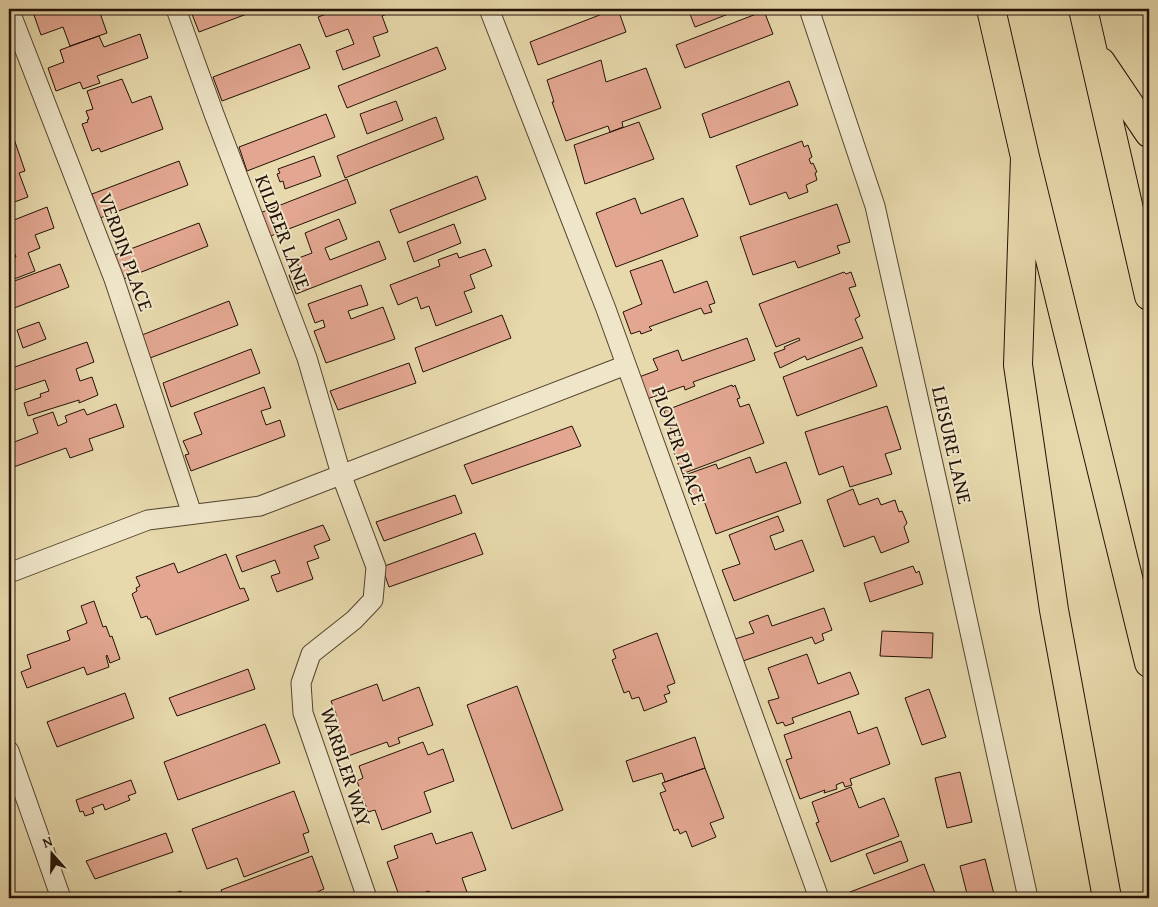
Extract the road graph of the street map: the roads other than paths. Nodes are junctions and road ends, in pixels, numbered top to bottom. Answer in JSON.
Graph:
{"nodes":[{"id":1,"x":9,"y":9,"type":"edge"},
{"id":2,"x":176,"y":9,"type":"edge"},
{"id":3,"x":489,"y":9,"type":"edge"},
{"id":4,"x":809,"y":9,"type":"edge"},
{"id":5,"x":991,"y":9,"type":"edge"},
{"id":6,"x":1083,"y":9,"type":"edge"},
{"id":7,"x":1092,"y":49,"type":"junction"},
{"id":8,"x":1149,"y":133,"type":"edge"},
{"id":9,"x":1025,"y":158,"type":"junction"},
{"id":10,"x":1149,"y":296,"type":"edge"},
{"id":11,"x":626,"y":365,"type":"junction"},
{"id":12,"x":341,"y":474,"type":"junction"},
{"id":13,"x":192,"y":514,"type":"junction"},
{"id":14,"x":9,"y":573,"type":"edge"},
{"id":15,"x":1149,"y":663,"type":"edge"},
{"id":16,"x":9,"y":751,"type":"edge"},
{"id":17,"x":61,"y":898,"type":"edge"},
{"id":18,"x":367,"y":898,"type":"edge"},
{"id":19,"x":819,"y":898,"type":"edge"},
{"id":20,"x":1028,"y":898,"type":"edge"},
{"id":21,"x":1107,"y":898,"type":"edge"}],
"edges":[{"from":1,"to":13,"type":"lane","name":"VERDIN PLACE"},
{"from":2,"to":12,"type":"lane","name":"KILDEER LANE"},
{"from":3,"to":11,"type":"lane","name":"PLOVER PLACE"},
{"from":4,"to":20,"type":"lane","name":"LEISURE LANE"},
{"from":5,"to":9,"type":"highway"},
{"from":6,"to":7,"type":"highway"},
{"from":7,"to":8,"type":"highway"},
{"from":7,"to":10,"type":"highway"},
{"from":9,"to":15,"type":"highway"},
{"from":9,"to":21,"type":"highway"},
{"from":11,"to":12,"type":"lane"},
{"from":11,"to":19,"type":"lane","name":"PLOVER PLACE"},
{"from":12,"to":13,"type":"lane"},
{"from":12,"to":18,"type":"lane","name":"WARBLER WAY"},
{"from":13,"to":14,"type":"lane"},
{"from":16,"to":17,"type":"lane"}]}
